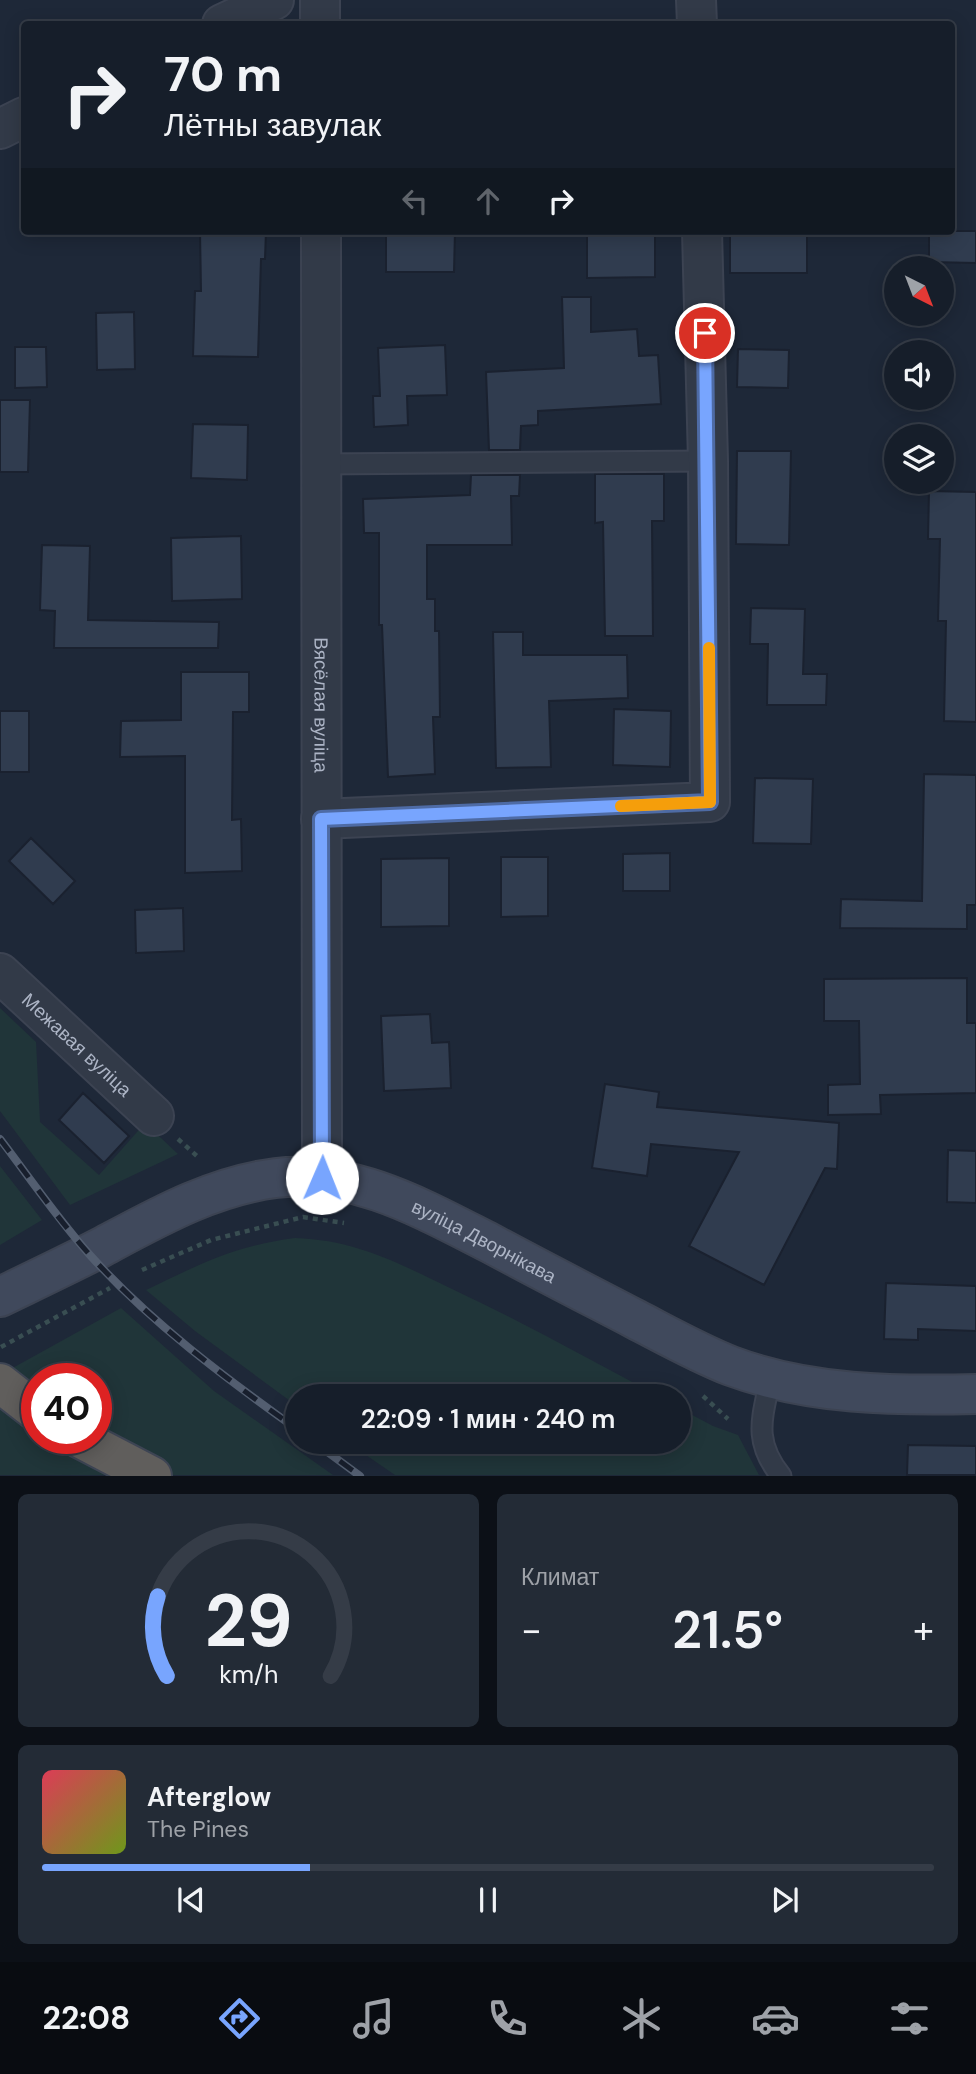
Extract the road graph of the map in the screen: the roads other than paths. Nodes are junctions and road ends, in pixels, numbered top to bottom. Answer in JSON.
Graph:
{"nodes":[{"id":1,"x":274,"y":0,"type":"edge"},
{"id":2,"x":320,"y":0,"type":"edge"},
{"id":3,"x":696,"y":0,"type":"edge"},
{"id":4,"x":228,"y":21,"type":"edge"},
{"id":5,"x":320,"y":21,"type":"edge"},
{"id":6,"x":697,"y":21,"type":"edge"},
{"id":7,"x":21,"y":118,"type":"edge"},
{"id":8,"x":0,"y":129,"type":"edge"},
{"id":9,"x":321,"y":235,"type":"edge"},
{"id":10,"x":702,"y":235,"type":"edge"},
{"id":11,"x":708,"y":461,"type":"junction"},
{"id":12,"x":322,"y":464,"type":"junction"},
{"id":13,"x":321,"y":819,"type":"junction"},
{"id":14,"x":0,"y":972,"type":"edge"},
{"id":15,"x":153,"y":1116,"type":"dead end"},
{"id":16,"x":322,"y":1178,"type":"junction"},
{"id":17,"x":0,"y":1297,"type":"edge"},
{"id":18,"x":771,"y":1380,"type":"junction"},
{"id":19,"x":0,"y":1383,"type":"edge"},
{"id":20,"x":976,"y":1394,"type":"edge"},
{"id":21,"x":21,"y":1399,"type":"edge"},
{"id":22,"x":111,"y":1454,"type":"edge"},
{"id":23,"x":152,"y":1475,"type":"edge"},
{"id":24,"x":781,"y":1475,"type":"edge"}],
"edges":[{"from":1,"to":4,"type":"street"},
{"from":2,"to":5,"type":"street"},
{"from":3,"to":6,"type":"street"},
{"from":7,"to":8,"type":"street"},
{"from":9,"to":12,"type":"street","name":"Вясёлая вуліца"},
{"from":10,"to":11,"type":"street"},
{"from":11,"to":12,"type":"lane"},
{"from":11,"to":13,"type":"street"},
{"from":12,"to":13,"type":"street","name":"Вясёлая вуліца"},
{"from":13,"to":16,"type":"street","name":"Вясёлая вуліца"},
{"from":14,"to":15,"type":"street","name":"Межавая вуліца"},
{"from":16,"to":17,"type":"main road","name":"вуліца Дворнікава"},
{"from":16,"to":18,"type":"main road","name":"вуліца Дворнікава"},
{"from":18,"to":20,"type":"main road","name":"вуліца Дворнікава"},
{"from":18,"to":24,"type":"lane"},
{"from":19,"to":21,"type":"highway"},
{"from":22,"to":23,"type":"highway"}]}
